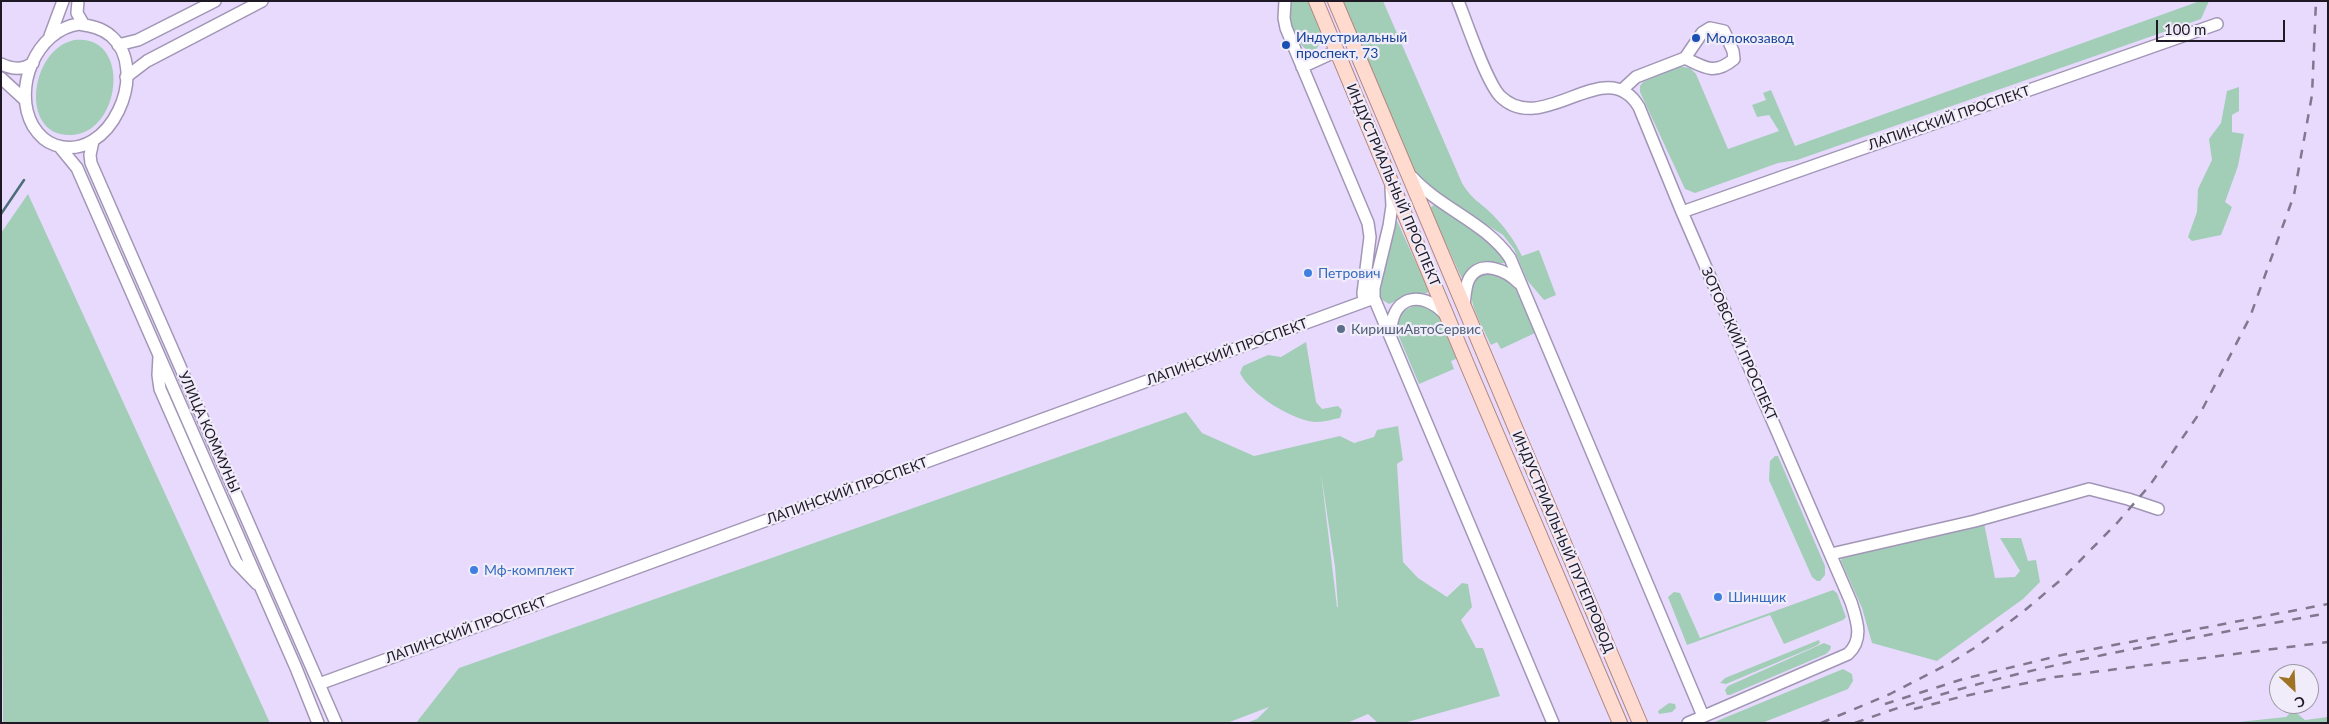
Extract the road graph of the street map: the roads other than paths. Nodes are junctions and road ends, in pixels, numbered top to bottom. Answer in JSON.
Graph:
{"nodes":[{"id":1,"x":63,"y":1,"type":"edge"},
{"id":2,"x":78,"y":1,"type":"edge"},
{"id":3,"x":215,"y":1,"type":"edge"},
{"id":4,"x":262,"y":1,"type":"edge"},
{"id":5,"x":1285,"y":1,"type":"edge"},
{"id":6,"x":1316,"y":1,"type":"edge"},
{"id":7,"x":1335,"y":1,"type":"edge"},
{"id":8,"x":1458,"y":1,"type":"edge"},
{"id":9,"x":2216,"y":24,"type":"dead end"},
{"id":10,"x":84,"y":25,"type":"junction"},
{"id":11,"x":50,"y":36,"type":"junction"},
{"id":12,"x":118,"y":45,"type":"junction"},
{"id":13,"x":1337,"y":51,"type":"junction"},
{"id":14,"x":1685,"y":58,"type":"dead end"},
{"id":15,"x":33,"y":63,"type":"junction"},
{"id":16,"x":1,"y":64,"type":"edge"},
{"id":17,"x":1302,"y":67,"type":"junction"},
{"id":18,"x":126,"y":77,"type":"junction"},
{"id":19,"x":1,"y":78,"type":"edge"},
{"id":20,"x":1624,"y":89,"type":"junction"},
{"id":21,"x":26,"y":100,"type":"junction"},
{"id":22,"x":93,"y":141,"type":"junction"},
{"id":23,"x":59,"y":146,"type":"junction"},
{"id":24,"x":1408,"y":172,"type":"junction"},
{"id":25,"x":1391,"y":179,"type":"junction"},
{"id":26,"x":1682,"y":212,"type":"junction"},
{"id":27,"x":1523,"y":286,"type":"junction"},
{"id":28,"x":1369,"y":300,"type":"junction"},
{"id":29,"x":1464,"y":308,"type":"junction"},
{"id":30,"x":1447,"y":316,"type":"junction"},
{"id":31,"x":1391,"y":339,"type":"junction"},
{"id":32,"x":1486,"y":361,"type":"joint"},
{"id":33,"x":1469,"y":369,"type":"joint"},
{"id":34,"x":2158,"y":509,"type":"dead end"},
{"id":35,"x":1831,"y":554,"type":"junction"},
{"id":36,"x":319,"y":684,"type":"junction"},
{"id":37,"x":1703,"y":716,"type":"junction"},
{"id":38,"x":318,"y":723,"type":"edge"},
{"id":39,"x":336,"y":723,"type":"edge"},
{"id":40,"x":1553,"y":723,"type":"edge"},
{"id":41,"x":1620,"y":723,"type":"edge"},
{"id":42,"x":1640,"y":723,"type":"edge"},
{"id":43,"x":1688,"y":723,"type":"edge"}],
"edges":[{"from":1,"to":11,"type":"street"},
{"from":2,"to":10,"type":"street"},
{"from":3,"to":12,"type":"street"},
{"from":4,"to":18,"type":"street"},
{"from":5,"to":17,"type":"street"},
{"from":6,"to":13,"type":"main road","name":"ИНДУСТРИАЛЬНЫЙ ПРОСПЕКТ"},
{"from":7,"to":24,"type":"main road","name":"ИНДУСТРИАЛЬНЫЙ ПРОСПЕКТ"},
{"from":8,"to":20,"type":"street"},
{"from":9,"to":26,"type":"street","name":"ЛАПИНСКИЙ ПРОСПЕКТ"},
{"from":10,"to":11,"type":"street"},
{"from":10,"to":12,"type":"street"},
{"from":11,"to":15,"type":"street"},
{"from":12,"to":18,"type":"street"},
{"from":13,"to":17,"type":"street"},
{"from":13,"to":25,"type":"main road","name":"ИНДУСТРИАЛЬНЫЙ ПРОСПЕКТ"},
{"from":14,"to":20,"type":"street"},
{"from":15,"to":16,"type":"street"},
{"from":15,"to":21,"type":"street"},
{"from":17,"to":28,"type":"street"},
{"from":18,"to":22,"type":"street"},
{"from":19,"to":21,"type":"street"},
{"from":20,"to":26,"type":"street","name":"ЗОТОВСКИЙ ПРОСПЕКТ"},
{"from":21,"to":23,"type":"street"},
{"from":22,"to":23,"type":"street"},
{"from":22,"to":36,"type":"street","name":"УЛИЦА КОММУНЫ"},
{"from":23,"to":38,"type":"street","name":"УЛИЦА КОММУНЫ"},
{"from":24,"to":27,"type":"street"},
{"from":24,"to":29,"type":"main road","name":"ИНДУСТРИАЛЬНЫЙ ПРОСПЕКТ"},
{"from":25,"to":28,"type":"street"},
{"from":25,"to":30,"type":"main road","name":"ИНДУСТРИАЛЬНЫЙ ПРОСПЕКТ"},
{"from":26,"to":35,"type":"street","name":"ЗОТОВСКИЙ ПРОСПЕКТ"},
{"from":27,"to":29,"type":"street"},
{"from":27,"to":37,"type":"street"},
{"from":28,"to":31,"type":"street"},
{"from":28,"to":36,"type":"street","name":"ЛАПИНСКИЙ ПРОСПЕКТ"},
{"from":29,"to":32,"type":"main road","name":"ИНДУСТРИАЛЬНЫЙ ПРОСПЕКТ"},
{"from":30,"to":31,"type":"street"},
{"from":30,"to":33,"type":"main road","name":"ИНДУСТРИАЛЬНЫЙ ПРОСПЕКТ"},
{"from":31,"to":40,"type":"street"},
{"from":32,"to":42,"type":"main road","name":"ИНДУСТРИАЛЬНЫЙ ПУТЕПРОВОД"},
{"from":33,"to":41,"type":"main road","name":"ИНДУСТРИАЛЬНЫЙ ПУТЕПРОВОД"},
{"from":34,"to":35,"type":"street"},
{"from":35,"to":37,"type":"street","name":"ЗОТОВСКИЙ ПРОСПЕКТ"},
{"from":36,"to":39,"type":"street","name":"УЛИЦА КОММУНЫ"},
{"from":37,"to":43,"type":"street","name":"ЗОТОВСКИЙ ПРОСПЕКТ"}]}
